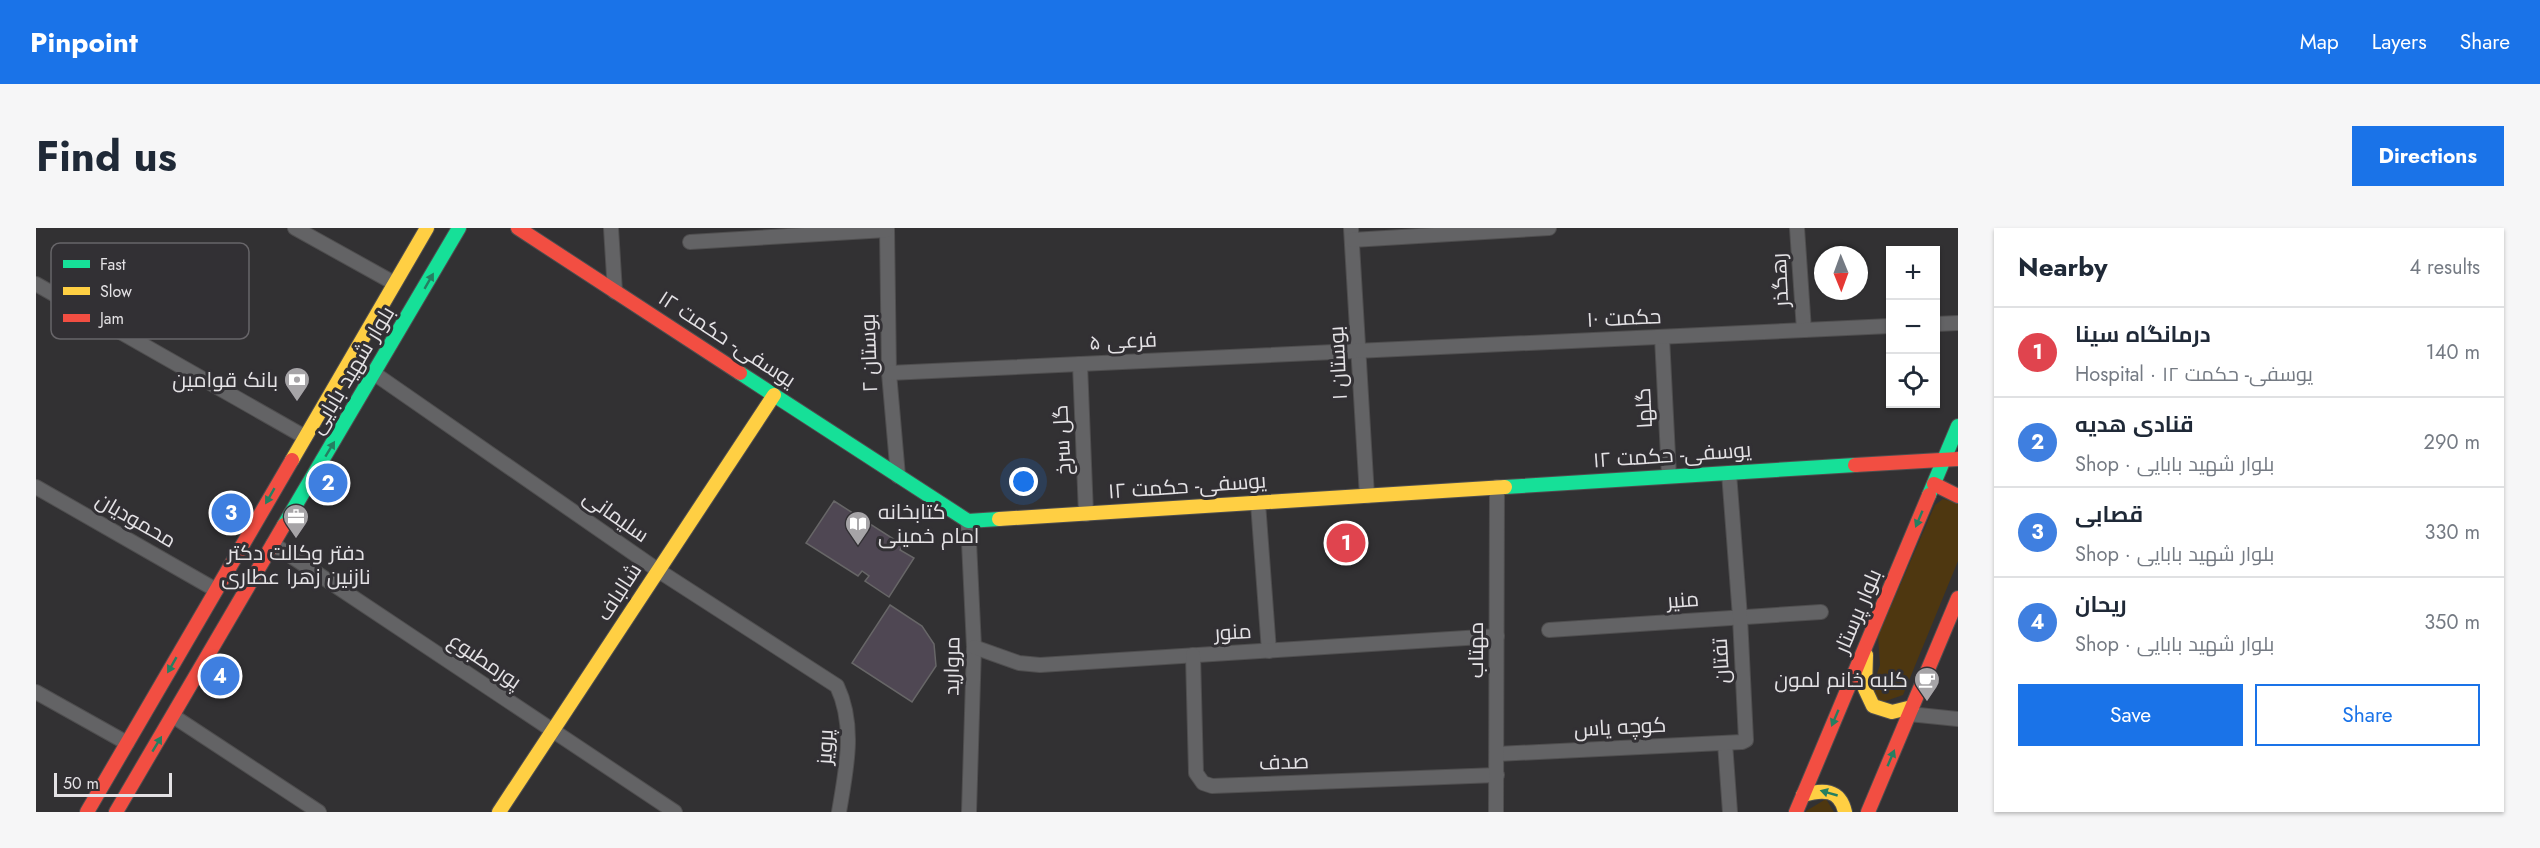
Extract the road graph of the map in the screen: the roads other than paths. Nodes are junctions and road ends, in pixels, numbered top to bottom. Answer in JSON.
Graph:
{"nodes":[{"id":1,"x":295,"y":228,"type":"edge"},
{"id":2,"x":427,"y":228,"type":"edge"},
{"id":3,"x":459,"y":228,"type":"edge"},
{"id":4,"x":518,"y":228,"type":"edge"},
{"id":5,"x":611,"y":228,"type":"edge"},
{"id":6,"x":1549,"y":228,"type":"edge"},
{"id":7,"x":1797,"y":228,"type":"edge"},
{"id":8,"x":887,"y":229,"type":"edge"},
{"id":9,"x":1352,"y":234,"type":"edge"},
{"id":10,"x":690,"y":242,"type":"dead end"},
{"id":11,"x":394,"y":283,"type":"junction"},
{"id":12,"x":36,"y":284,"type":"edge"},
{"id":13,"x":51,"y":292,"type":"edge"},
{"id":14,"x":615,"y":292,"type":"junction"},
{"id":15,"x":1958,"y":323,"type":"edge"},
{"id":16,"x":1940,"y":324,"type":"edge"},
{"id":17,"x":1886,"y":326,"type":"edge"},
{"id":18,"x":1804,"y":330,"type":"junction"},
{"id":19,"x":1662,"y":337,"type":"junction"},
{"id":20,"x":133,"y":339,"type":"edge"},
{"id":21,"x":1359,"y":351,"type":"junction"},
{"id":22,"x":1080,"y":364,"type":"junction"},
{"id":23,"x":889,"y":373,"type":"junction"},
{"id":24,"x":375,"y":374,"type":"junction"},
{"id":25,"x":774,"y":395,"type":"junction"},
{"id":26,"x":1958,"y":426,"type":"edge"},
{"id":27,"x":305,"y":436,"type":"junction"},
{"id":28,"x":1951,"y":459,"type":"edge"},
{"id":29,"x":1729,"y":472,"type":"junction"},
{"id":30,"x":898,"y":476,"type":"junction"},
{"id":31,"x":1669,"y":476,"type":"junction"},
{"id":32,"x":1934,"y":484,"type":"junction"},
{"id":33,"x":36,"y":487,"type":"edge"},
{"id":34,"x":1497,"y":487,"type":"junction"},
{"id":35,"x":1367,"y":496,"type":"junction"},
{"id":36,"x":1958,"y":496,"type":"edge"},
{"id":37,"x":1258,"y":503,"type":"junction"},
{"id":38,"x":1086,"y":514,"type":"junction"},
{"id":39,"x":968,"y":522,"type":"junction"},
{"id":40,"x":273,"y":544,"type":"junction"},
{"id":41,"x":658,"y":571,"type":"junction"},
{"id":42,"x":216,"y":590,"type":"junction"},
{"id":43,"x":1958,"y":598,"type":"edge"},
{"id":44,"x":1821,"y":612,"type":"dead end"},
{"id":45,"x":1740,"y":617,"type":"junction"},
{"id":46,"x":1549,"y":630,"type":"dead end"},
{"id":47,"x":1497,"y":636,"type":"junction"},
{"id":48,"x":1867,"y":644,"type":"junction"},
{"id":49,"x":974,"y":647,"type":"junction"},
{"id":50,"x":1269,"y":651,"type":"junction"},
{"id":51,"x":1193,"y":655,"type":"junction"},
{"id":52,"x":837,"y":686,"type":"joint"},
{"id":53,"x":36,"y":692,"type":"edge"},
{"id":54,"x":1911,"y":710,"type":"junction"},
{"id":55,"x":173,"y":716,"type":"junction"},
{"id":56,"x":1958,"y":719,"type":"edge"},
{"id":57,"x":552,"y":732,"type":"junction"},
{"id":58,"x":1746,"y":740,"type":"joint"},
{"id":59,"x":127,"y":743,"type":"junction"},
{"id":60,"x":1725,"y":743,"type":"junction"},
{"id":61,"x":1497,"y":754,"type":"junction"},
{"id":62,"x":1497,"y":775,"type":"junction"},
{"id":63,"x":1803,"y":795,"type":"junction"},
{"id":64,"x":87,"y":812,"type":"edge"},
{"id":65,"x":116,"y":812,"type":"edge"},
{"id":66,"x":319,"y":812,"type":"edge"},
{"id":67,"x":499,"y":812,"type":"edge"},
{"id":68,"x":675,"y":812,"type":"edge"},
{"id":69,"x":839,"y":812,"type":"edge"},
{"id":70,"x":969,"y":812,"type":"edge"},
{"id":71,"x":1496,"y":812,"type":"edge"},
{"id":72,"x":1730,"y":812,"type":"edge"},
{"id":73,"x":1796,"y":812,"type":"edge"},
{"id":74,"x":1845,"y":812,"type":"edge"},
{"id":75,"x":1868,"y":812,"type":"edge"}],
"edges":[{"from":1,"to":11,"type":"street"},
{"from":2,"to":11,"type":"street","name":"بلوار شهید بابایی"},
{"from":24,"to":3,"type":"street","name":"بلوار شهید بابایی","one_way":true},
{"from":4,"to":14,"type":"street","name":"یوسفی- حکمت ۱۲"},
{"from":5,"to":14,"type":"street"},
{"from":6,"to":9,"type":"street"},
{"from":7,"to":18,"type":"street","name":"رهگذر"},
{"from":8,"to":10,"type":"street"},
{"from":8,"to":23,"type":"street","name":"بوستان ۲"},
{"from":9,"to":21,"type":"street","name":"بوستان ۱"},
{"from":11,"to":27,"type":"street","name":"بلوار شهید بابایی"},
{"from":12,"to":13,"type":"street"},
{"from":14,"to":25,"type":"street","name":"یوسفی- حکمت ۱۲"},
{"from":15,"to":16,"type":"street"},
{"from":17,"to":18,"type":"street","name":"حکمت ۱۰"},
{"from":18,"to":19,"type":"street","name":"حکمت ۱۰"},
{"from":19,"to":21,"type":"street","name":"حکمت ۱۰"},
{"from":19,"to":31,"type":"street","name":"گلها"},
{"from":20,"to":27,"type":"street"},
{"from":21,"to":22,"type":"street","name":"فرعی ۵"},
{"from":21,"to":35,"type":"street","name":"بوستان ۱"},
{"from":22,"to":23,"type":"street","name":"فرعی ۵"},
{"from":22,"to":38,"type":"street","name":"گل سرخ"},
{"from":23,"to":30,"type":"street","name":"بوستان ۲"},
{"from":40,"to":24,"type":"street","name":"بلوار شهید بابایی","one_way":true},
{"from":24,"to":41,"type":"street","name":"سلیمانی"},
{"from":25,"to":30,"type":"street","name":"یوسفی- حکمت ۱۲"},
{"from":25,"to":41,"type":"street","name":"شالباف"},
{"from":26,"to":28,"type":"street","name":"بلوار پرستار"},
{"from":27,"to":42,"type":"street","name":"بلوار شهید بابایی","one_way":true},
{"from":28,"to":29,"type":"street","name":"یوسفی- حکمت ۱۲"},
{"from":28,"to":32,"type":"street","name":"بلوار پرستار"},
{"from":29,"to":31,"type":"street","name":"یوسفی- حکمت ۱۲"},
{"from":29,"to":45,"type":"street","name":"تفتان"},
{"from":30,"to":39,"type":"street","name":"یوسفی- حکمت ۱۲"},
{"from":31,"to":34,"type":"street","name":"یوسفی- حکمت ۱۲"},
{"from":32,"to":36,"type":"street"},
{"from":32,"to":48,"type":"street","name":"بلوار پرستار","one_way":true},
{"from":33,"to":42,"type":"street","name":"محمودیان"},
{"from":34,"to":35,"type":"street","name":"یوسفی- حکمت ۱۲"},
{"from":34,"to":47,"type":"street","name":"مهتاب"},
{"from":35,"to":37,"type":"street","name":"یوسفی- حکمت ۱۲"},
{"from":37,"to":38,"type":"street","name":"یوسفی- حکمت ۱۲"},
{"from":37,"to":50,"type":"street"},
{"from":38,"to":39,"type":"street","name":"یوسفی- حکمت ۱۲"},
{"from":39,"to":49,"type":"street","name":"مروارید"},
{"from":40,"to":55,"type":"street","name":"بلوار شهید بابایی"},
{"from":40,"to":57,"type":"street","name":"پورمطبوع"},
{"from":41,"to":52,"type":"street","name":"سلیمانی"},
{"from":41,"to":57,"type":"street","name":"شالباف"},
{"from":42,"to":59,"type":"street","name":"بلوار شهید بابایی","one_way":true},
{"from":43,"to":54,"type":"street"},
{"from":44,"to":45,"type":"street","name":"منیر"},
{"from":45,"to":46,"type":"street","name":"منیر"},
{"from":45,"to":58,"type":"street","name":"تفتان"},
{"from":47,"to":50,"type":"street","name":"منور"},
{"from":47,"to":61,"type":"street","name":"مهتاب"},
{"from":48,"to":54,"type":"street"},
{"from":48,"to":63,"type":"street","name":"بلوار پرستار","one_way":true},
{"from":49,"to":51,"type":"street","name":"منور"},
{"from":49,"to":70,"type":"street","name":"مروارید"},
{"from":50,"to":51,"type":"street","name":"منور"},
{"from":51,"to":62,"type":"street","name":"صدف"},
{"from":52,"to":69,"type":"street","name":"پرویز"},
{"from":53,"to":59,"type":"street"},
{"from":54,"to":56,"type":"street"},
{"from":75,"to":54,"type":"street","one_way":true},
{"from":65,"to":55,"type":"street","name":"بلوار شهید بابایی","one_way":true},
{"from":55,"to":66,"type":"street"},
{"from":57,"to":67,"type":"street","name":"شالباف"},
{"from":57,"to":68,"type":"street","name":"پورمطبوع"},
{"from":58,"to":60,"type":"street","name":"کوچه یاس"},
{"from":59,"to":64,"type":"street","name":"بلوار شهید بابایی"},
{"from":60,"to":61,"type":"street","name":"کوچه یاس"},
{"from":60,"to":72,"type":"street"},
{"from":61,"to":62,"type":"street","name":"مهتاب"},
{"from":62,"to":71,"type":"street","name":"مهتاب"},
{"from":63,"to":73,"type":"street","name":"بلوار پرستار"},
{"from":74,"to":63,"type":"street","one_way":true}]}
